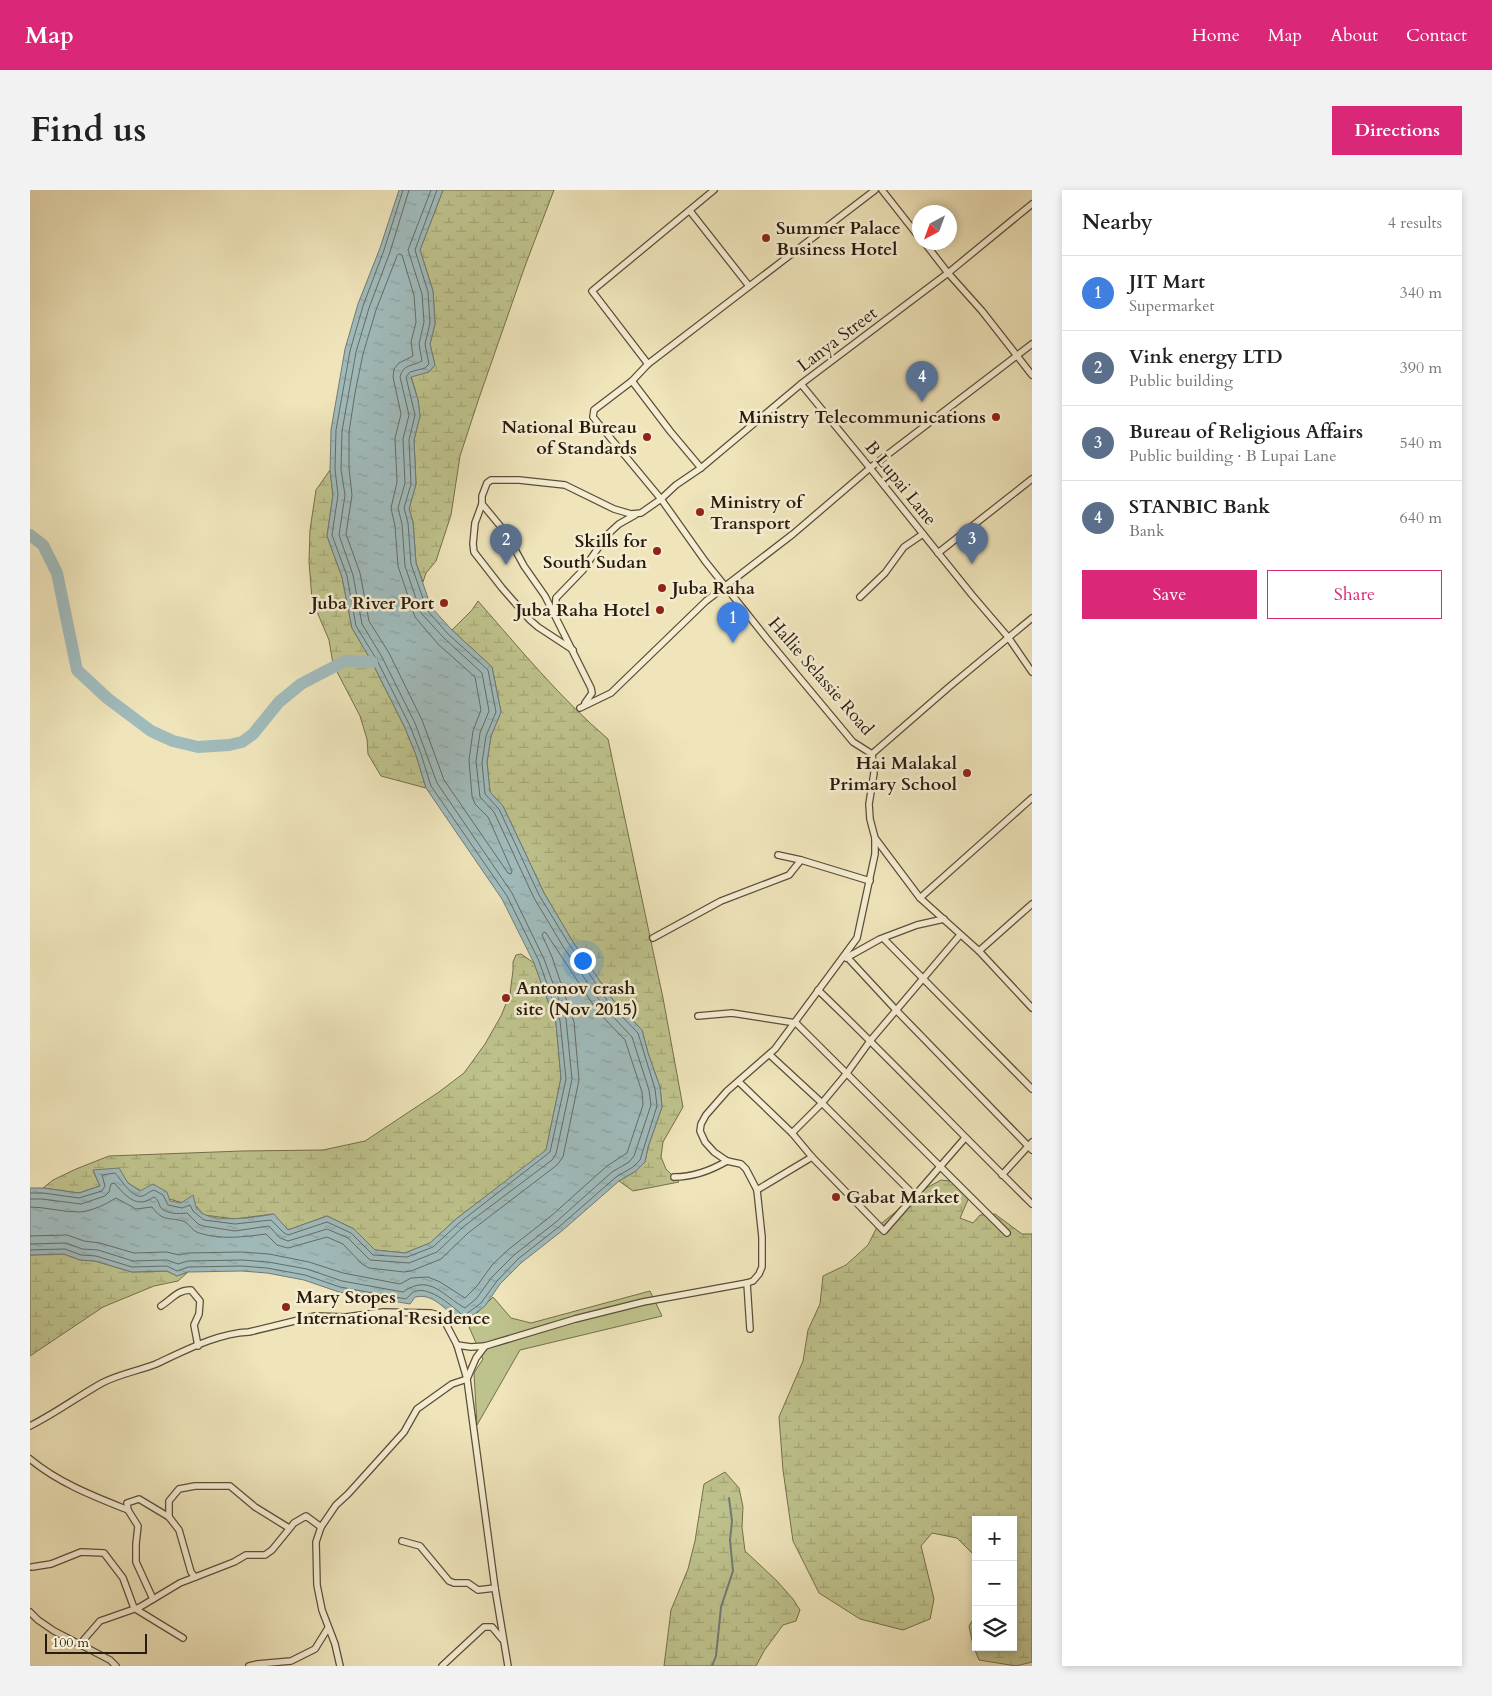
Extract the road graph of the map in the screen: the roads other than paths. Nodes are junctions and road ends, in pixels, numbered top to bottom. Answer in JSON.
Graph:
{"nodes":[{"id":1,"x":714,"y":190,"type":"edge"},
{"id":2,"x":875,"y":190,"type":"edge"},
{"id":3,"x":882,"y":190,"type":"edge"},
{"id":4,"x":1032,"y":204,"type":"edge"},
{"id":5,"x":690,"y":211,"type":"junction"},
{"id":6,"x":912,"y":227,"type":"edge"},
{"id":7,"x":930,"y":250,"type":"edge"},
{"id":8,"x":948,"y":273,"type":"junction"},
{"id":9,"x":750,"y":286,"type":"junction"},
{"id":10,"x":1032,"y":344,"type":"edge"},
{"id":11,"x":1017,"y":356,"type":"junction"},
{"id":12,"x":648,"y":364,"type":"junction"},
{"id":13,"x":1032,"y":375,"type":"edge"},
{"id":14,"x":632,"y":381,"type":"junction"},
{"id":15,"x":801,"y":384,"type":"junction"},
{"id":16,"x":701,"y":468,"type":"junction"},
{"id":17,"x":870,"y":468,"type":"junction"},
{"id":18,"x":1032,"y":479,"type":"edge"},
{"id":19,"x":661,"y":499,"type":"junction"},
{"id":20,"x":482,"y":504,"type":"junction"},
{"id":21,"x":637,"y":514,"type":"junction"},
{"id":22,"x":923,"y":534,"type":"junction"},
{"id":23,"x":938,"y":553,"type":"junction"},
{"id":24,"x":725,"y":587,"type":"junction"},
{"id":25,"x":860,"y":597,"type":"dead end"},
{"id":26,"x":555,"y":616,"type":"junction"},
{"id":27,"x":1032,"y":618,"type":"edge"},
{"id":28,"x":1008,"y":637,"type":"junction"},
{"id":29,"x":573,"y":650,"type":"junction"},
{"id":30,"x":1032,"y":672,"type":"edge"},
{"id":31,"x":872,"y":754,"type":"junction"},
{"id":32,"x":1032,"y":798,"type":"edge"},
{"id":33,"x":875,"y":838,"type":"junction"},
{"id":34,"x":778,"y":855,"type":"dead end"},
{"id":35,"x":801,"y":860,"type":"junction"},
{"id":36,"x":870,"y":881,"type":"junction"},
{"id":37,"x":920,"y":898,"type":"junction"},
{"id":38,"x":1032,"y":904,"type":"edge"},
{"id":39,"x":944,"y":919,"type":"junction"},
{"id":40,"x":960,"y":935,"type":"junction"},
{"id":41,"x":653,"y":938,"type":"dead end"},
{"id":42,"x":884,"y":939,"type":"junction"},
{"id":43,"x":979,"y":951,"type":"junction"},
{"id":44,"x":848,"y":957,"type":"junction"},
{"id":45,"x":830,"y":974,"type":"junction"},
{"id":46,"x":924,"y":979,"type":"junction"},
{"id":47,"x":818,"y":990,"type":"junction"},
{"id":48,"x":1032,"y":1008,"type":"edge"},
{"id":49,"x":896,"y":1010,"type":"junction"},
{"id":50,"x":698,"y":1016,"type":"dead end"},
{"id":51,"x":796,"y":1023,"type":"junction"},
{"id":52,"x":870,"y":1040,"type":"junction"},
{"id":53,"x":770,"y":1055,"type":"junction"},
{"id":54,"x":847,"y":1074,"type":"junction"},
{"id":55,"x":739,"y":1082,"type":"junction"},
{"id":56,"x":1032,"y":1088,"type":"edge"},
{"id":57,"x":822,"y":1103,"type":"junction"},
{"id":58,"x":792,"y":1133,"type":"junction"},
{"id":59,"x":965,"y":1138,"type":"junction"},
{"id":60,"x":1031,"y":1146,"type":"edge"},
{"id":61,"x":812,"y":1157,"type":"junction"},
{"id":62,"x":727,"y":1161,"type":"junction"},
{"id":63,"x":940,"y":1166,"type":"junction"},
{"id":64,"x":1002,"y":1175,"type":"junction"},
{"id":65,"x":674,"y":1177,"type":"dead end"},
{"id":66,"x":758,"y":1190,"type":"junction"},
{"id":67,"x":914,"y":1195,"type":"junction"},
{"id":68,"x":1032,"y":1204,"type":"edge"},
{"id":69,"x":1007,"y":1233,"type":"dead end"},
{"id":70,"x":747,"y":1283,"type":"junction"},
{"id":71,"x":161,"y":1306,"type":"dead end"},
{"id":72,"x":750,"y":1328,"type":"dead end"},
{"id":73,"x":457,"y":1345,"type":"junction"},
{"id":74,"x":198,"y":1346,"type":"junction"},
{"id":75,"x":485,"y":1346,"type":"junction"},
{"id":76,"x":467,"y":1379,"type":"junction"},
{"id":77,"x":30,"y":1426,"type":"edge"},
{"id":78,"x":30,"y":1459,"type":"edge"},
{"id":79,"x":128,"y":1510,"type":"junction"},
{"id":80,"x":169,"y":1517,"type":"junction"},
{"id":81,"x":321,"y":1527,"type":"junction"},
{"id":82,"x":289,"y":1528,"type":"junction"},
{"id":83,"x":402,"y":1541,"type":"dead end"},
{"id":84,"x":32,"y":1568,"type":"dead end"},
{"id":85,"x":195,"y":1577,"type":"junction"},
{"id":86,"x":495,"y":1588,"type":"junction"},
{"id":87,"x":153,"y":1599,"type":"junction"},
{"id":88,"x":134,"y":1608,"type":"junction"},
{"id":89,"x":30,"y":1612,"type":"edge"},
{"id":90,"x":328,"y":1628,"type":"junction"},
{"id":91,"x":182,"y":1638,"type":"dead end"},
{"id":92,"x":504,"y":1640,"type":"junction"},
{"id":93,"x":80,"y":1644,"type":"junction"},
{"id":94,"x":116,"y":1666,"type":"edge"},
{"id":95,"x":249,"y":1666,"type":"edge"},
{"id":96,"x":340,"y":1666,"type":"edge"},
{"id":97,"x":442,"y":1666,"type":"edge"},
{"id":98,"x":508,"y":1666,"type":"edge"}],
"edges":[{"from":1,"to":5,"type":"street"},
{"from":2,"to":9,"type":"street","name":"Hallie Selassie Road"},
{"from":3,"to":6,"type":"street"},
{"from":4,"to":8,"type":"street","name":"Lanya Street"},
{"from":5,"to":9,"type":"street"},
{"from":5,"to":12,"type":"street"},
{"from":7,"to":8,"type":"street"},
{"from":8,"to":11,"type":"street"},
{"from":8,"to":15,"type":"street","name":"Lanya Street"},
{"from":9,"to":12,"type":"street","name":"Hallie Selassie Road"},
{"from":10,"to":11,"type":"street"},
{"from":11,"to":13,"type":"street"},
{"from":11,"to":17,"type":"street"},
{"from":12,"to":14,"type":"street","name":"Hallie Selassie Road"},
{"from":14,"to":16,"type":"street"},
{"from":14,"to":19,"type":"street","name":"Hallie Selassie Road"},
{"from":15,"to":16,"type":"street","name":"Lanya Street"},
{"from":15,"to":17,"type":"street","name":"B Lupai Lane"},
{"from":16,"to":19,"type":"street","name":"Lanya Street"},
{"from":17,"to":22,"type":"street","name":"B Lupai Lane"},
{"from":17,"to":24,"type":"street"},
{"from":18,"to":23,"type":"street"},
{"from":19,"to":21,"type":"street","name":"Lanya Street"},
{"from":19,"to":24,"type":"street","name":"Hallie Selassie Road"},
{"from":20,"to":21,"type":"street"},
{"from":20,"to":26,"type":"street"},
{"from":20,"to":29,"type":"street"},
{"from":21,"to":26,"type":"street","name":"Lanya Street"},
{"from":22,"to":23,"type":"street","name":"B Lupai Lane"},
{"from":22,"to":25,"type":"street"},
{"from":23,"to":28,"type":"street","name":"B Lupai Lane"},
{"from":24,"to":29,"type":"street"},
{"from":24,"to":31,"type":"street","name":"Hallie Selassie Road"},
{"from":26,"to":29,"type":"street"},
{"from":27,"to":28,"type":"street"},
{"from":28,"to":30,"type":"street","name":"B Lupai Lane"},
{"from":28,"to":31,"type":"street"},
{"from":31,"to":33,"type":"street","name":"Hallie Selassie Road"},
{"from":32,"to":37,"type":"street"},
{"from":33,"to":36,"type":"street"},
{"from":33,"to":37,"type":"street","name":"Hallie Selassie Road"},
{"from":34,"to":35,"type":"street"},
{"from":35,"to":36,"type":"street"},
{"from":35,"to":41,"type":"street"},
{"from":36,"to":45,"type":"street"},
{"from":37,"to":39,"type":"street","name":"Hallie Selassie Road"},
{"from":38,"to":43,"type":"street"},
{"from":39,"to":40,"type":"street","name":"Hallie Selassie Road"},
{"from":39,"to":42,"type":"street"},
{"from":40,"to":43,"type":"street","name":"Hallie Selassie Road"},
{"from":40,"to":46,"type":"street"},
{"from":42,"to":44,"type":"street"},
{"from":42,"to":46,"type":"street"},
{"from":43,"to":48,"type":"street","name":"Hallie Selassie Road"},
{"from":44,"to":45,"type":"street"},
{"from":44,"to":49,"type":"street"},
{"from":45,"to":47,"type":"street"},
{"from":46,"to":49,"type":"street"},
{"from":46,"to":56,"type":"street"},
{"from":47,"to":51,"type":"street"},
{"from":47,"to":52,"type":"street"},
{"from":49,"to":52,"type":"street"},
{"from":49,"to":60,"type":"street"},
{"from":50,"to":51,"type":"street"},
{"from":51,"to":53,"type":"street"},
{"from":51,"to":54,"type":"street"},
{"from":52,"to":54,"type":"street"},
{"from":52,"to":59,"type":"street"},
{"from":53,"to":55,"type":"street"},
{"from":53,"to":57,"type":"street"},
{"from":54,"to":57,"type":"street"},
{"from":54,"to":63,"type":"street"},
{"from":55,"to":58,"type":"street"},
{"from":55,"to":62,"type":"street"},
{"from":57,"to":58,"type":"street"},
{"from":57,"to":67,"type":"street"},
{"from":58,"to":61,"type":"street"},
{"from":59,"to":63,"type":"street"},
{"from":59,"to":64,"type":"street"},
{"from":60,"to":64,"type":"street"},
{"from":61,"to":66,"type":"street"},
{"from":61,"to":67,"type":"street"},
{"from":62,"to":65,"type":"street"},
{"from":62,"to":66,"type":"street"},
{"from":63,"to":67,"type":"street"},
{"from":63,"to":69,"type":"street"},
{"from":64,"to":68,"type":"street"},
{"from":66,"to":70,"type":"street"},
{"from":70,"to":72,"type":"street"},
{"from":70,"to":75,"type":"street"},
{"from":71,"to":74,"type":"street"},
{"from":73,"to":74,"type":"street"},
{"from":73,"to":75,"type":"street"},
{"from":73,"to":76,"type":"street"},
{"from":74,"to":77,"type":"street"},
{"from":75,"to":76,"type":"street"},
{"from":76,"to":81,"type":"street"},
{"from":76,"to":86,"type":"street"},
{"from":78,"to":79,"type":"street"},
{"from":79,"to":80,"type":"street"},
{"from":79,"to":87,"type":"street"},
{"from":80,"to":82,"type":"street"},
{"from":80,"to":85,"type":"street"},
{"from":81,"to":82,"type":"street"},
{"from":81,"to":90,"type":"street"},
{"from":82,"to":85,"type":"street"},
{"from":83,"to":86,"type":"street"},
{"from":84,"to":88,"type":"street"},
{"from":85,"to":87,"type":"street"},
{"from":86,"to":92,"type":"street"},
{"from":87,"to":88,"type":"street"},
{"from":88,"to":91,"type":"street"},
{"from":88,"to":93,"type":"street"},
{"from":89,"to":93,"type":"street"},
{"from":90,"to":95,"type":"street"},
{"from":90,"to":96,"type":"street"},
{"from":92,"to":97,"type":"street"},
{"from":92,"to":98,"type":"street"},
{"from":93,"to":94,"type":"street"}]}
